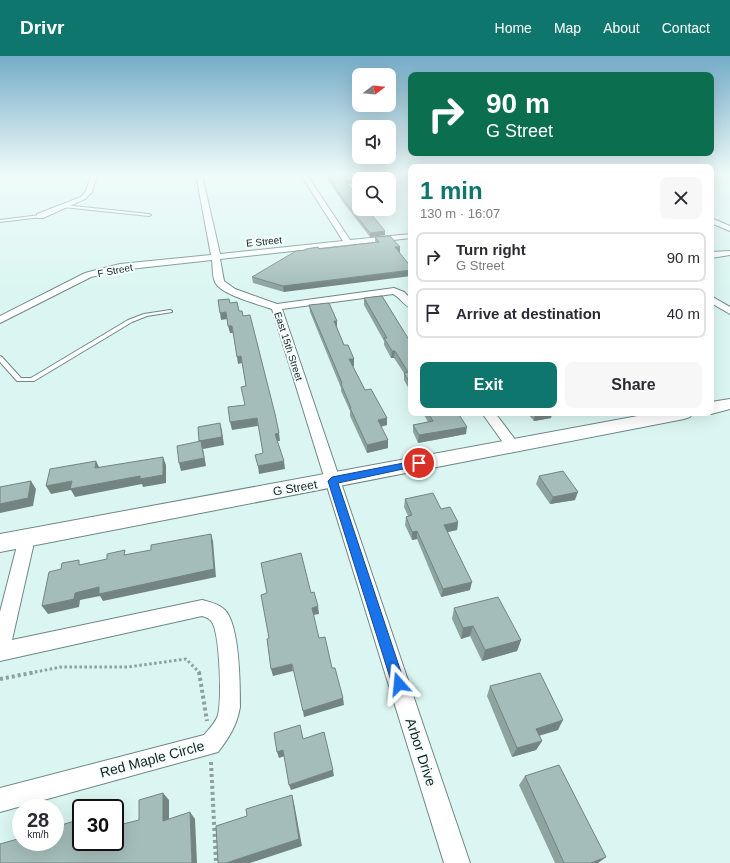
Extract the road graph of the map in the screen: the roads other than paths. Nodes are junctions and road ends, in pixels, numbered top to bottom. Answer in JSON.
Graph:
{"nodes":[{"id":1,"x":48,"y":213,"type":"edge"},
{"id":2,"x":127,"y":213,"type":"edge"},
{"id":3,"x":207,"y":213,"type":"edge"},
{"id":4,"x":328,"y":213,"type":"edge"},
{"id":5,"x":149,"y":215,"type":"dead end"},
{"id":6,"x":40,"y":216,"type":"joint"},
{"id":7,"x":0,"y":221,"type":"edge"},
{"id":8,"x":714,"y":221,"type":"edge"},
{"id":9,"x":730,"y":229,"type":"edge"},
{"id":10,"x":408,"y":236,"type":"edge"},
{"id":11,"x":348,"y":243,"type":"junction"},
{"id":12,"x":730,"y":253,"type":"edge"},
{"id":13,"x":714,"y":255,"type":"edge"},
{"id":14,"x":216,"y":257,"type":"junction"},
{"id":15,"x":714,"y":301,"type":"edge"},
{"id":16,"x":408,"y":302,"type":"edge"},
{"id":17,"x":276,"y":306,"type":"junction"},
{"id":18,"x":730,"y":311,"type":"edge"},
{"id":19,"x":170,"y":312,"type":"dead end"},
{"id":20,"x":0,"y":320,"type":"edge"},
{"id":21,"x":0,"y":358,"type":"edge"},
{"id":22,"x":730,"y":404,"type":"edge"},
{"id":23,"x":714,"y":407,"type":"edge"},
{"id":24,"x":490,"y":416,"type":"edge"},
{"id":25,"x":663,"y":416,"type":"edge"},
{"id":26,"x":512,"y":445,"type":"junction"},
{"id":27,"x":332,"y":481,"type":"junction"},
{"id":28,"x":26,"y":538,"type":"junction"},
{"id":29,"x":0,"y":543,"type":"edge"},
{"id":30,"x":0,"y":649,"type":"edge"},
{"id":31,"x":0,"y":652,"type":"edge"},
{"id":32,"x":0,"y":800,"type":"edge"},
{"id":33,"x":457,"y":863,"type":"edge"}],
"edges":[{"from":1,"to":6,"type":"street"},
{"from":2,"to":5,"type":"lane"},
{"from":3,"to":14,"type":"street","name":"East 15th Street"},
{"from":4,"to":11,"type":"street"},
{"from":6,"to":7,"type":"lane"},
{"from":8,"to":9,"type":"street"},
{"from":10,"to":11,"type":"street","name":"E Street"},
{"from":11,"to":14,"type":"street","name":"E Street"},
{"from":12,"to":13,"type":"street"},
{"from":14,"to":17,"type":"street","name":"East 15th Street"},
{"from":14,"to":20,"type":"street","name":"F Street"},
{"from":15,"to":18,"type":"street"},
{"from":16,"to":17,"type":"street"},
{"from":17,"to":27,"type":"street","name":"East 15th Street"},
{"from":19,"to":21,"type":"lane"},
{"from":22,"to":23,"type":"main road"},
{"from":24,"to":26,"type":"street"},
{"from":25,"to":26,"type":"main road","name":"G Street"},
{"from":26,"to":27,"type":"main road","name":"G Street"},
{"from":27,"to":28,"type":"main road","name":"G Street"},
{"from":27,"to":33,"type":"street","name":"Arbor Drive"},
{"from":28,"to":29,"type":"main road","name":"G Street"},
{"from":28,"to":30,"type":"street"},
{"from":31,"to":32,"type":"street","name":"Red Maple Circle"}]}
